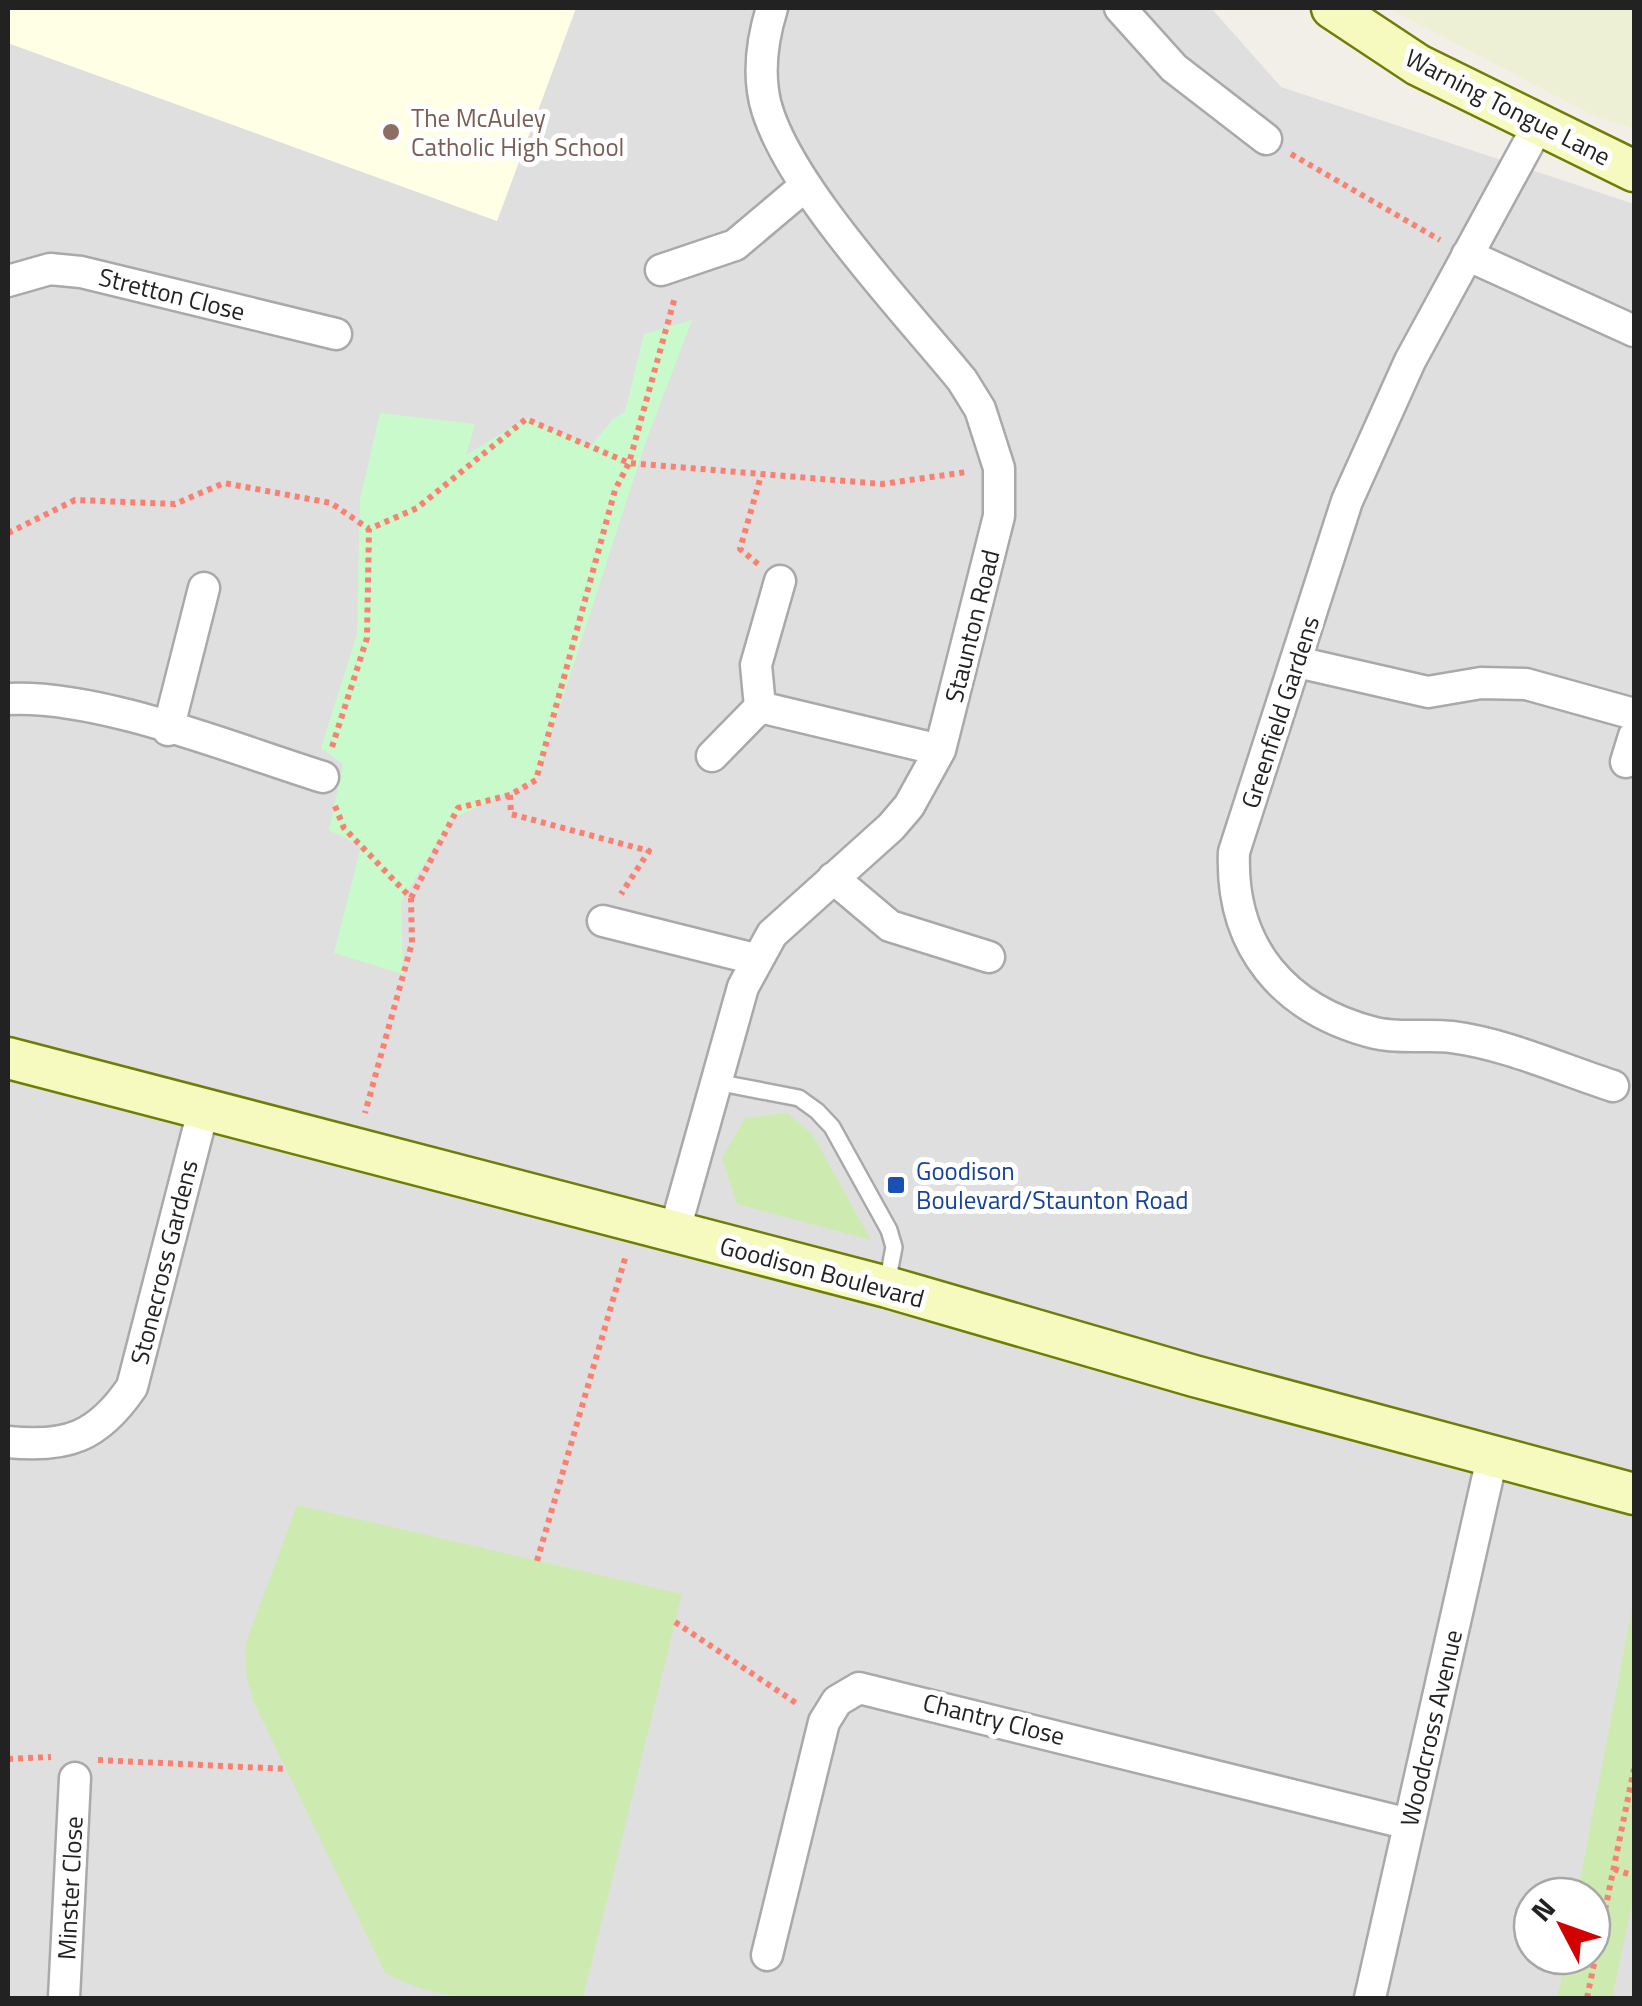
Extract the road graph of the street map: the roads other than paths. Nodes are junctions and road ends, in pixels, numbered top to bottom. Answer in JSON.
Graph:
{"nodes":[{"id":1,"x":772,"y":8,"type":"edge"},
{"id":2,"x":1120,"y":8,"type":"edge"},
{"id":3,"x":1332,"y":8,"type":"edge"},
{"id":4,"x":1539,"y":124,"type":"junction"},
{"id":5,"x":1266,"y":139,"type":"road end"},
{"id":6,"x":1634,"y":172,"type":"edge"},
{"id":7,"x":805,"y":186,"type":"junction"},
{"id":8,"x":1468,"y":256,"type":"junction"},
{"id":9,"x":660,"y":270,"type":"road end"},
{"id":10,"x":8,"y":281,"type":"edge"},
{"id":11,"x":1634,"y":331,"type":"edge"},
{"id":12,"x":336,"y":334,"type":"dead end"},
{"id":13,"x":780,"y":581,"type":"road end"},
{"id":14,"x":204,"y":588,"type":"dead end"},
{"id":15,"x":1297,"y":662,"type":"junction"},
{"id":16,"x":8,"y":699,"type":"edge"},
{"id":17,"x":760,"y":707,"type":"junction"},
{"id":18,"x":1634,"y":714,"type":"edge"},
{"id":19,"x":168,"y":730,"type":"junction"},
{"id":20,"x":940,"y":750,"type":"junction"},
{"id":21,"x":712,"y":756,"type":"dead end"},
{"id":22,"x":323,"y":777,"type":"road end"},
{"id":23,"x":834,"y":878,"type":"junction"},
{"id":24,"x":604,"y":920,"type":"road end"},
{"id":25,"x":988,"y":956,"type":"dead end"},
{"id":26,"x":755,"y":959,"type":"junction"},
{"id":27,"x":8,"y":1058,"type":"edge"},
{"id":28,"x":716,"y":1082,"type":"junction"},
{"id":29,"x":1613,"y":1086,"type":"dead end"},
{"id":30,"x":202,"y":1111,"type":"junction"},
{"id":31,"x":674,"y":1233,"type":"junction"},
{"id":32,"x":887,"y":1287,"type":"junction"},
{"id":33,"x":8,"y":1442,"type":"edge"},
{"id":34,"x":1492,"y":1458,"type":"junction"},
{"id":35,"x":1634,"y":1494,"type":"edge"},
{"id":36,"x":77,"y":1765,"type":"road end"},
{"id":37,"x":1409,"y":1824,"type":"junction"},
{"id":38,"x":767,"y":1955,"type":"dead end"},
{"id":39,"x":64,"y":1998,"type":"edge"},
{"id":40,"x":1370,"y":1998,"type":"edge"}],
"edges":[{"from":1,"to":7,"type":"street","name":"Staunton Road"},
{"from":2,"to":5,"type":"street"},
{"from":3,"to":4,"type":"street","name":"Warning Tongue Lane"},
{"from":4,"to":6,"type":"street","name":"Warning Tongue Lane"},
{"from":4,"to":8,"type":"street","name":"Greenfield Gardens"},
{"from":7,"to":9,"type":"street"},
{"from":7,"to":20,"type":"street","name":"Staunton Road"},
{"from":8,"to":11,"type":"street"},
{"from":8,"to":15,"type":"street","name":"Greenfield Gardens"},
{"from":10,"to":12,"type":"street","name":"Stretton Close"},
{"from":13,"to":17,"type":"street"},
{"from":14,"to":19,"type":"street"},
{"from":15,"to":18,"type":"street"},
{"from":15,"to":29,"type":"street","name":"Greenfield Gardens"},
{"from":16,"to":19,"type":"street"},
{"from":17,"to":20,"type":"street"},
{"from":17,"to":21,"type":"street"},
{"from":19,"to":22,"type":"street"},
{"from":20,"to":23,"type":"street","name":"Staunton Road"},
{"from":23,"to":25,"type":"street"},
{"from":23,"to":26,"type":"street","name":"Staunton Road"},
{"from":24,"to":26,"type":"street"},
{"from":26,"to":28,"type":"street","name":"Staunton Road"},
{"from":27,"to":30,"type":"street","name":"Goodison Boulevard"},
{"from":28,"to":31,"type":"street","name":"Staunton Road"},
{"from":28,"to":32,"type":"lane"},
{"from":30,"to":31,"type":"street","name":"Goodison Boulevard"},
{"from":30,"to":33,"type":"street","name":"Stonecross Gardens"},
{"from":31,"to":32,"type":"street","name":"Goodison Boulevard"},
{"from":32,"to":34,"type":"street","name":"Goodison Boulevard"},
{"from":34,"to":35,"type":"street","name":"Goodison Boulevard"},
{"from":34,"to":37,"type":"street","name":"Woodcross Avenue"},
{"from":36,"to":39,"type":"street","name":"Minster Close"},
{"from":37,"to":38,"type":"street","name":"Chantry Close"},
{"from":37,"to":40,"type":"street","name":"Woodcross Avenue"}]}
